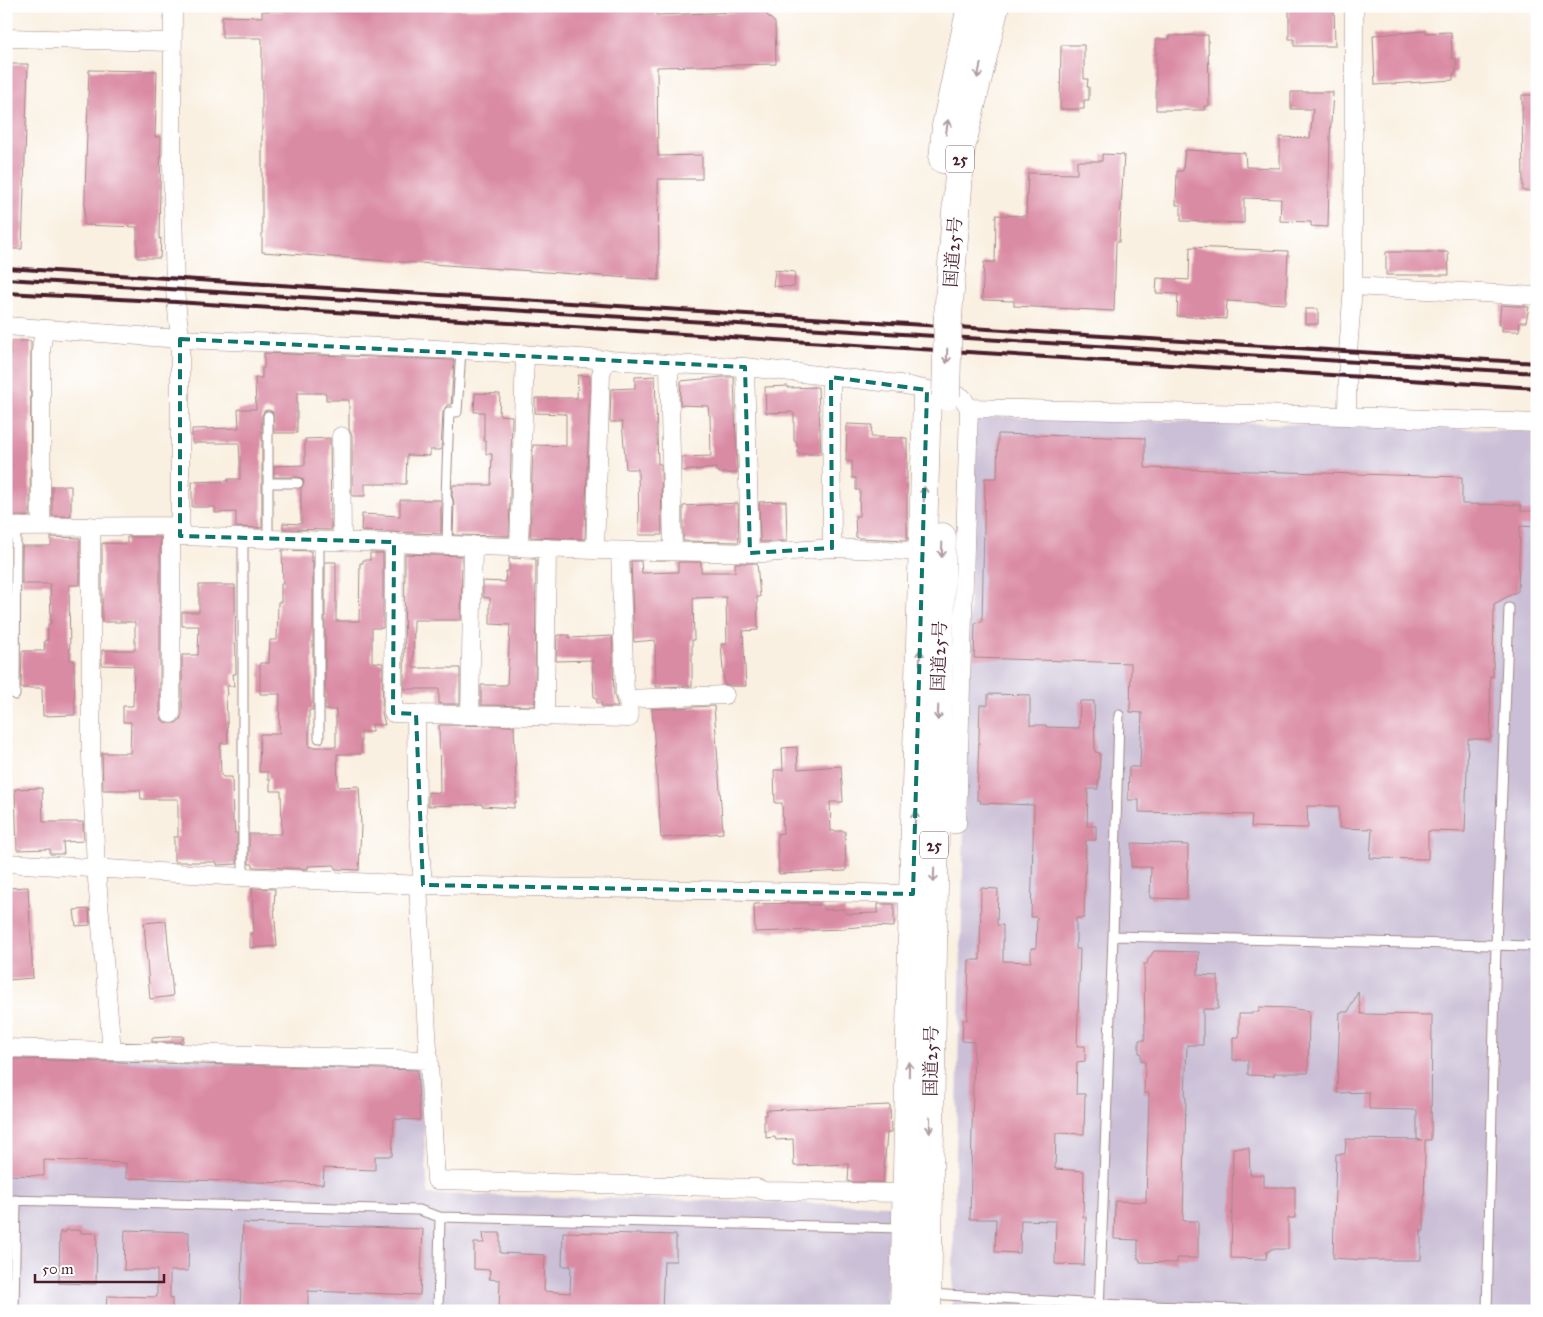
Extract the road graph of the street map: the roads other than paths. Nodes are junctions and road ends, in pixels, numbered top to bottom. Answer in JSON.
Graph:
{"nodes":[{"id":1,"x":173,"y":6,"type":"edge"},
{"id":2,"x":955,"y":6,"type":"edge"},
{"id":3,"x":971,"y":6,"type":"edge"},
{"id":4,"x":995,"y":6,"type":"edge"},
{"id":5,"x":1008,"y":6,"type":"edge"},
{"id":6,"x":1354,"y":6,"type":"edge"},
{"id":7,"x":6,"y":38,"type":"edge"},
{"id":8,"x":987,"y":38,"type":"junction"},
{"id":9,"x":172,"y":42,"type":"junction"},
{"id":10,"x":961,"y":55,"type":"junction"},
{"id":11,"x":1353,"y":286,"type":"junction"},
{"id":12,"x":1537,"y":296,"type":"edge"},
{"id":13,"x":939,"y":315,"type":"junction"},
{"id":14,"x":6,"y":326,"type":"edge"},
{"id":15,"x":44,"y":329,"type":"junction"},
{"id":16,"x":180,"y":339,"type":"junction"},
{"id":17,"x":461,"y":350,"type":"junction"},
{"id":18,"x":525,"y":354,"type":"junction"},
{"id":19,"x":606,"y":359,"type":"junction"},
{"id":20,"x":669,"y":364,"type":"junction"},
{"id":21,"x":745,"y":367,"type":"junction"},
{"id":22,"x":831,"y":377,"type":"junction"},
{"id":23,"x":947,"y":400,"type":"junction"},
{"id":24,"x":268,"y":416,"type":"dead end"},
{"id":25,"x":1346,"y":416,"type":"junction"},
{"id":26,"x":1537,"y":423,"type":"edge"},
{"id":27,"x":341,"y":436,"type":"dead end"},
{"id":28,"x":268,"y":483,"type":"junction"},
{"id":29,"x":298,"y":484,"type":"dead end"},
{"id":30,"x":91,"y":526,"type":"junction"},
{"id":31,"x":175,"y":526,"type":"junction"},
{"id":32,"x":11,"y":527,"type":"edge"},
{"id":33,"x":42,"y":527,"type":"junction"},
{"id":34,"x":242,"y":538,"type":"junction"},
{"id":35,"x":268,"y":539,"type":"junction"},
{"id":36,"x":319,"y":541,"type":"junction"},
{"id":37,"x":342,"y":541,"type":"junction"},
{"id":38,"x":394,"y":542,"type":"junction"},
{"id":39,"x":447,"y":544,"type":"junction"},
{"id":40,"x":472,"y":545,"type":"junction"},
{"id":41,"x":519,"y":547,"type":"junction"},
{"id":42,"x":547,"y":548,"type":"junction"},
{"id":43,"x":832,"y":548,"type":"junction"},
{"id":44,"x":595,"y":550,"type":"junction"},
{"id":45,"x":620,"y":551,"type":"junction"},
{"id":46,"x":673,"y":551,"type":"junction"},
{"id":47,"x":908,"y":551,"type":"dead end"},
{"id":48,"x":750,"y":553,"type":"junction"},
{"id":49,"x":1509,"y":608,"type":"dead end"},
{"id":50,"x":15,"y":695,"type":"dead end"},
{"id":51,"x":725,"y":695,"type":"dead end"},
{"id":52,"x":628,"y":699,"type":"junction"},
{"id":53,"x":171,"y":714,"type":"dead end"},
{"id":54,"x":416,"y":714,"type":"junction"},
{"id":55,"x":470,"y":715,"type":"junction"},
{"id":56,"x":1119,"y":715,"type":"dead end"},
{"id":57,"x":545,"y":717,"type":"junction"},
{"id":58,"x":319,"y":738,"type":"dead end"},
{"id":59,"x":6,"y":863,"type":"edge"},
{"id":60,"x":96,"y":868,"type":"junction"},
{"id":61,"x":243,"y":877,"type":"junction"},
{"id":62,"x":420,"y":885,"type":"junction"},
{"id":63,"x":913,"y":894,"type":"junction"},
{"id":64,"x":1113,"y":936,"type":"junction"},
{"id":65,"x":1496,"y":945,"type":"junction"},
{"id":66,"x":1537,"y":946,"type":"edge"},
{"id":67,"x":6,"y":1048,"type":"edge"},
{"id":68,"x":112,"y":1051,"type":"junction"},
{"id":69,"x":429,"y":1060,"type":"junction"},
{"id":70,"x":906,"y":1193,"type":"junction"},
{"id":71,"x":6,"y":1200,"type":"edge"},
{"id":72,"x":16,"y":1200,"type":"junction"},
{"id":73,"x":440,"y":1216,"type":"junction"},
{"id":74,"x":906,"y":1228,"type":"junction"},
{"id":75,"x":916,"y":1299,"type":"edge"},
{"id":76,"x":1099,"y":1307,"type":"edge"},
{"id":77,"x":14,"y":1311,"type":"edge"},
{"id":78,"x":438,"y":1311,"type":"edge"},
{"id":79,"x":1283,"y":1311,"type":"edge"},
{"id":80,"x":1487,"y":1311,"type":"edge"}],
"edges":[{"from":1,"to":9,"type":"street"},
{"from":2,"to":10,"type":"highway"},
{"from":3,"to":10,"type":"highway","name":"国道25号","number":"25"},
{"from":4,"to":8,"type":"highway","name":"国道25号","number":"25"},
{"from":5,"to":8,"type":"highway"},
{"from":6,"to":11,"type":"street"},
{"from":7,"to":9,"type":"street"},
{"from":8,"to":13,"type":"highway","name":"国道25号","number":"25","one_way":true},
{"from":9,"to":16,"type":"street"},
{"from":13,"to":10,"type":"highway","name":"国道25号","number":"25","one_way":true},
{"from":11,"to":12,"type":"street"},
{"from":11,"to":25,"type":"street"},
{"from":13,"to":23,"type":"highway","name":"国道25号","number":"25","bridge":true},
{"from":14,"to":15,"type":"street"},
{"from":15,"to":16,"type":"street"},
{"from":15,"to":33,"type":"street"},
{"from":16,"to":17,"type":"street"},
{"from":16,"to":31,"type":"street"},
{"from":17,"to":18,"type":"street"},
{"from":17,"to":39,"type":"lane"},
{"from":18,"to":19,"type":"street"},
{"from":18,"to":41,"type":"street"},
{"from":19,"to":20,"type":"street"},
{"from":19,"to":44,"type":"street"},
{"from":20,"to":21,"type":"street"},
{"from":20,"to":46,"type":"street"},
{"from":21,"to":22,"type":"street"},
{"from":21,"to":48,"type":"street"},
{"from":22,"to":23,"type":"street"},
{"from":22,"to":43,"type":"street"},
{"from":23,"to":25,"type":"street"},
{"from":63,"to":23,"type":"highway","name":"国道25号","number":"25","one_way":true},
{"from":23,"to":75,"type":"highway","name":"国道25号","number":"25","one_way":true},
{"from":24,"to":28,"type":"lane"},
{"from":25,"to":26,"type":"street"},
{"from":27,"to":37,"type":"street"},
{"from":28,"to":29,"type":"lane"},
{"from":28,"to":35,"type":"lane"},
{"from":30,"to":31,"type":"street"},
{"from":30,"to":33,"type":"street"},
{"from":30,"to":60,"type":"street"},
{"from":31,"to":34,"type":"street"},
{"from":31,"to":53,"type":"street"},
{"from":32,"to":33,"type":"street"},
{"from":32,"to":50,"type":"lane"},
{"from":34,"to":35,"type":"street"},
{"from":34,"to":61,"type":"lane"},
{"from":35,"to":36,"type":"street"},
{"from":36,"to":37,"type":"street"},
{"from":36,"to":58,"type":"lane"},
{"from":37,"to":38,"type":"street"},
{"from":38,"to":39,"type":"street"},
{"from":38,"to":54,"type":"street"},
{"from":39,"to":40,"type":"street"},
{"from":40,"to":41,"type":"street"},
{"from":40,"to":55,"type":"street"},
{"from":41,"to":42,"type":"street"},
{"from":42,"to":44,"type":"street"},
{"from":42,"to":57,"type":"street"},
{"from":43,"to":47,"type":"street"},
{"from":43,"to":48,"type":"street"},
{"from":44,"to":45,"type":"street"},
{"from":45,"to":46,"type":"street"},
{"from":45,"to":52,"type":"street"},
{"from":46,"to":48,"type":"street"},
{"from":49,"to":65,"type":"lane"},
{"from":51,"to":52,"type":"street"},
{"from":52,"to":57,"type":"street"},
{"from":54,"to":55,"type":"street"},
{"from":54,"to":62,"type":"street"},
{"from":55,"to":57,"type":"street"},
{"from":56,"to":64,"type":"lane"},
{"from":59,"to":60,"type":"street"},
{"from":60,"to":61,"type":"street"},
{"from":60,"to":68,"type":"street"},
{"from":61,"to":62,"type":"street"},
{"from":62,"to":63,"type":"street"},
{"from":62,"to":69,"type":"street"},
{"from":70,"to":63,"type":"highway","name":"国道25号","number":"25","one_way":true},
{"from":64,"to":65,"type":"lane"},
{"from":64,"to":76,"type":"lane"},
{"from":65,"to":66,"type":"lane"},
{"from":65,"to":80,"type":"lane"},
{"from":67,"to":68,"type":"street"},
{"from":68,"to":69,"type":"street"},
{"from":69,"to":70,"type":"street"},
{"from":70,"to":74,"type":"highway","name":"国道25号","number":"25"},
{"from":71,"to":72,"type":"lane"},
{"from":72,"to":73,"type":"lane"},
{"from":72,"to":77,"type":"lane"},
{"from":73,"to":74,"type":"lane"},
{"from":73,"to":78,"type":"lane"},
{"from":74,"to":75,"type":"highway","name":"国道25号","number":"25"},
{"from":75,"to":76,"type":"lane"},
{"from":76,"to":79,"type":"lane"}]}
